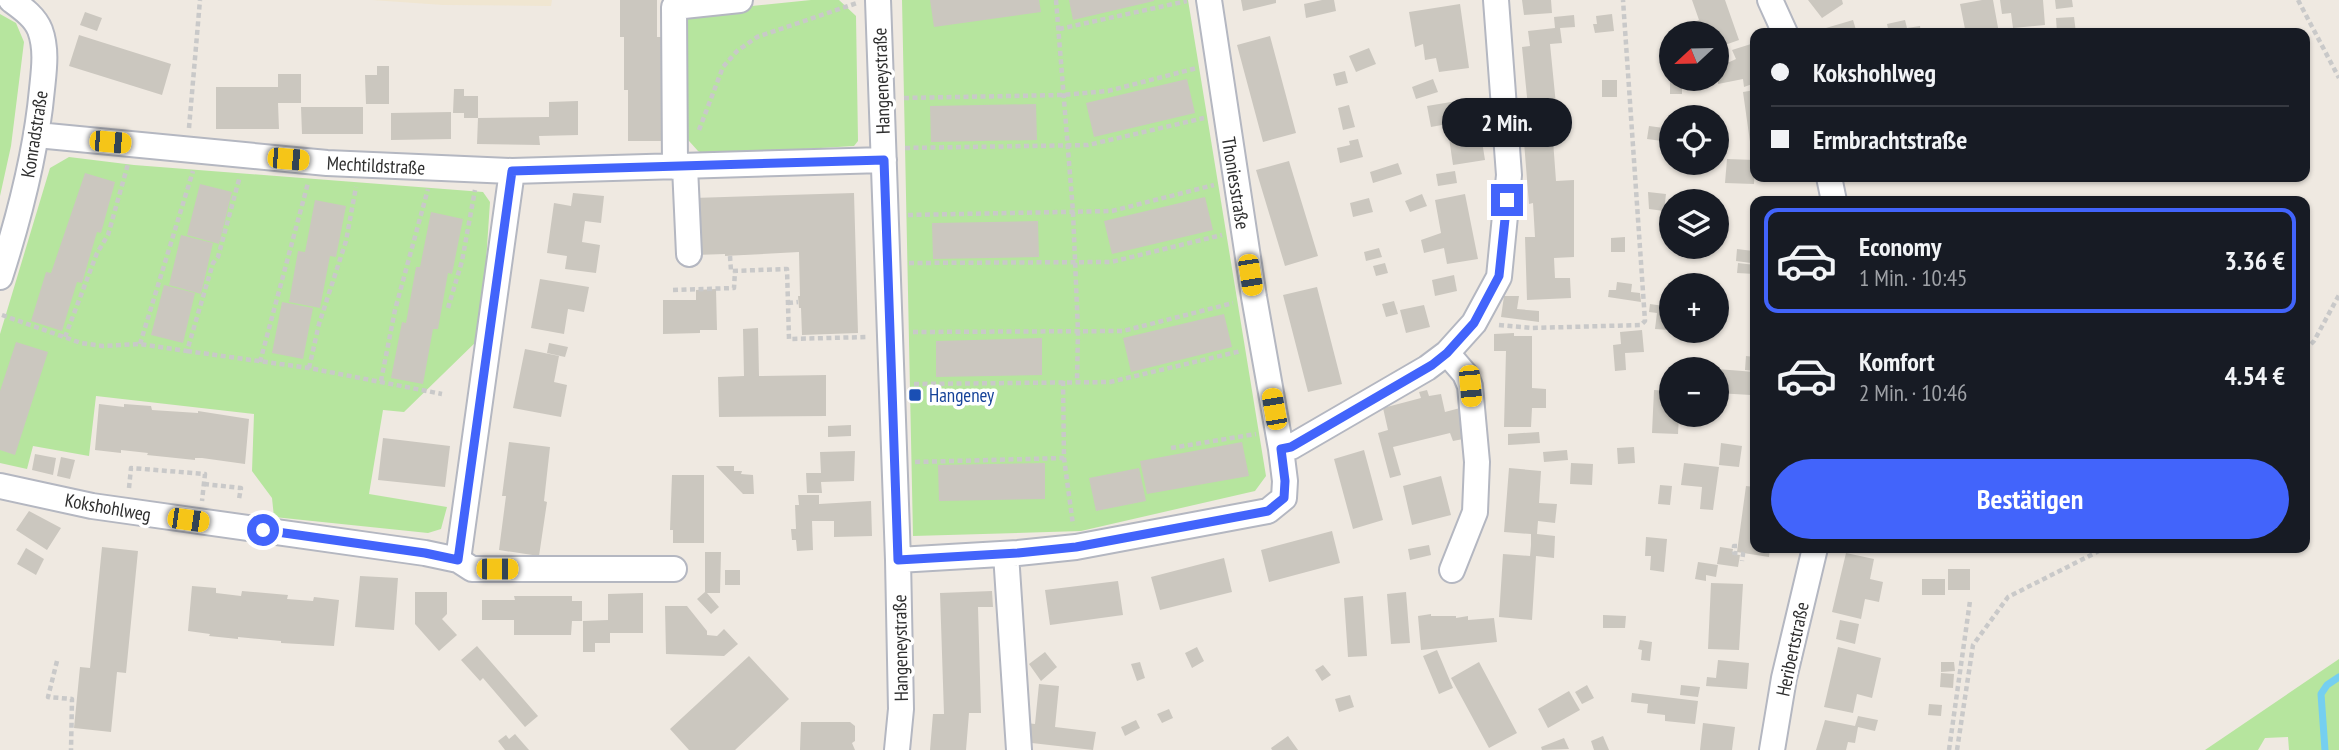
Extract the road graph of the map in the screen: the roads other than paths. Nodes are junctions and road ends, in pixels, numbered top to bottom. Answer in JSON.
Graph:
{"nodes":[{"id":1,"x":11,"y":0,"type":"edge"},
{"id":2,"x":740,"y":0,"type":"edge"},
{"id":3,"x":1209,"y":0,"type":"edge"},
{"id":4,"x":1496,"y":0,"type":"edge"},
{"id":5,"x":1770,"y":0,"type":"edge"},
{"id":6,"x":871,"y":1,"type":"edge"},
{"id":7,"x":1783,"y":28,"type":"edge"},
{"id":8,"x":37,"y":135,"type":"junction"},
{"id":9,"x":884,"y":154,"type":"junction"},
{"id":10,"x":680,"y":167,"type":"junction"},
{"id":11,"x":512,"y":171,"type":"junction"},
{"id":12,"x":689,"y":254,"type":"dead end"},
{"id":13,"x":0,"y":277,"type":"edge"},
{"id":14,"x":1447,"y":353,"type":"junction"},
{"id":15,"x":1279,"y":440,"type":"junction"},
{"id":16,"x":0,"y":486,"type":"edge"},
{"id":17,"x":1814,"y":553,"type":"edge"},
{"id":18,"x":1006,"y":554,"type":"junction"},
{"id":19,"x":458,"y":560,"type":"junction"},
{"id":20,"x":898,"y":560,"type":"junction"},
{"id":21,"x":674,"y":569,"type":"dead end"},
{"id":22,"x":1452,"y":570,"type":"dead end"},
{"id":23,"x":897,"y":750,"type":"edge"},
{"id":24,"x":1019,"y":750,"type":"edge"},
{"id":25,"x":1772,"y":750,"type":"edge"}],
"edges":[{"from":1,"to":8,"type":"street","name":"Konradstraße"},
{"from":2,"to":10,"type":"street"},
{"from":3,"to":15,"type":"street","name":"Thoniesstraße"},
{"from":4,"to":14,"type":"street"},
{"from":5,"to":7,"type":"street"},
{"from":6,"to":9,"type":"street","name":"Hangeneystraße"},
{"from":8,"to":11,"type":"street","name":"Mechtildstraße"},
{"from":8,"to":13,"type":"street","name":"Konradstraße"},
{"from":9,"to":10,"type":"street","name":"Mechtildstraße"},
{"from":9,"to":20,"type":"street","name":"Hangeneystraße"},
{"from":10,"to":11,"type":"street","name":"Mechtildstraße"},
{"from":10,"to":12,"type":"street"},
{"from":11,"to":19,"type":"street"},
{"from":14,"to":15,"type":"street"},
{"from":14,"to":22,"type":"street"},
{"from":15,"to":18,"type":"street","name":"Thoniesstraße"},
{"from":16,"to":19,"type":"street","name":"Kokshohlweg"},
{"from":17,"to":25,"type":"street","name":"Heribertstraße"},
{"from":18,"to":20,"type":"street"},
{"from":18,"to":24,"type":"street"},
{"from":19,"to":21,"type":"street","name":"Kokshohlweg"},
{"from":20,"to":23,"type":"street","name":"Hangeneystraße"}]}
